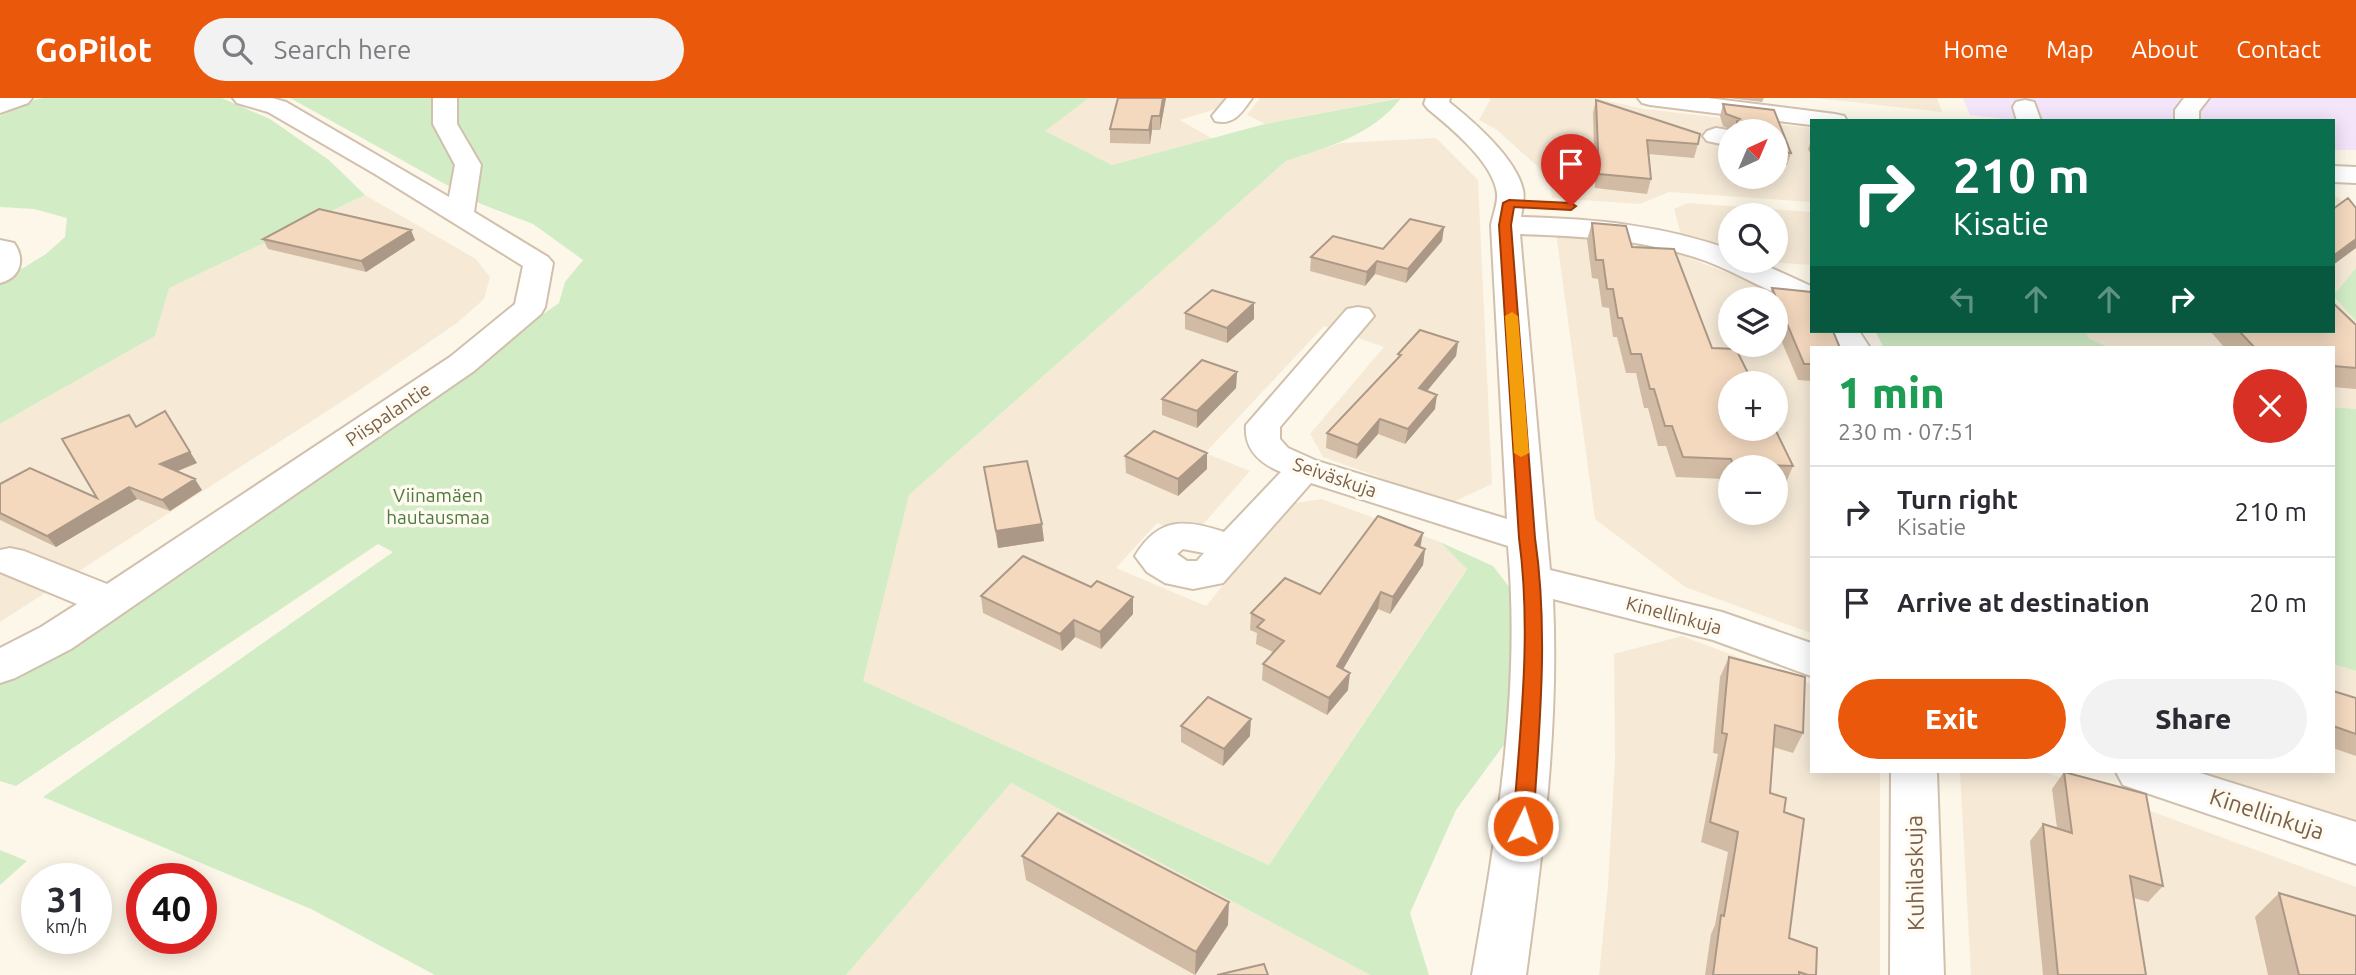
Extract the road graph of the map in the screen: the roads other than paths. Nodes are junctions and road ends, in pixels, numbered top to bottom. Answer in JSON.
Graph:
{"nodes":[{"id":1,"x":20,"y":98,"type":"edge"},
{"id":2,"x":245,"y":98,"type":"edge"},
{"id":3,"x":445,"y":98,"type":"edge"},
{"id":4,"x":1240,"y":98,"type":"edge"},
{"id":5,"x":1438,"y":98,"type":"edge"},
{"id":6,"x":1650,"y":98,"type":"edge"},
{"id":7,"x":2197,"y":98,"type":"edge"},
{"id":8,"x":0,"y":106,"type":"edge"},
{"id":9,"x":1224,"y":117,"type":"dead end"},
{"id":10,"x":1819,"y":119,"type":"edge"},
{"id":11,"x":2187,"y":119,"type":"edge"},
{"id":12,"x":2335,"y":174,"type":"edge"},
{"id":13,"x":2356,"y":175,"type":"edge"},
{"id":14,"x":1664,"y":212,"type":"dead end"},
{"id":15,"x":1507,"y":214,"type":"junction"},
{"id":16,"x":460,"y":215,"type":"junction"},
{"id":17,"x":0,"y":249,"type":"edge"},
{"id":18,"x":0,"y":274,"type":"edge"},
{"id":19,"x":1810,"y":297,"type":"edge"},
{"id":20,"x":1358,"y":317,"type":"dead end"},
{"id":21,"x":1304,"y":469,"type":"junction"},
{"id":22,"x":1231,"y":550,"type":"dead end"},
{"id":23,"x":1530,"y":559,"type":"junction"},
{"id":24,"x":10,"y":561,"type":"dead end"},
{"id":25,"x":110,"y":601,"type":"junction"},
{"id":26,"x":1810,"y":660,"type":"edge"},
{"id":27,"x":0,"y":667,"type":"edge"},
{"id":28,"x":1914,"y":773,"type":"edge"},
{"id":29,"x":2142,"y":773,"type":"edge"},
{"id":30,"x":2356,"y":844,"type":"edge"},
{"id":31,"x":1499,"y":975,"type":"edge"},
{"id":32,"x":1917,"y":975,"type":"edge"}],
"edges":[{"from":1,"to":8,"type":"street"},
{"from":2,"to":16,"type":"street","name":"Piispalantie"},
{"from":3,"to":16,"type":"street"},
{"from":4,"to":9,"type":"street"},
{"from":5,"to":15,"type":"street"},
{"from":6,"to":10,"type":"street"},
{"from":7,"to":11,"type":"street"},
{"from":12,"to":13,"type":"street"},
{"from":14,"to":15,"type":"street"},
{"from":15,"to":19,"type":"street"},
{"from":15,"to":23,"type":"street"},
{"from":16,"to":25,"type":"street","name":"Piispalantie"},
{"from":17,"to":18,"type":"street"},
{"from":20,"to":21,"type":"street","name":"Seiväskuja"},
{"from":21,"to":22,"type":"street"},
{"from":21,"to":23,"type":"street","name":"Seiväskuja"},
{"from":23,"to":26,"type":"street","name":"Kinellinkuja"},
{"from":23,"to":31,"type":"street"},
{"from":24,"to":25,"type":"street"},
{"from":25,"to":27,"type":"street","name":"Piispalantie"},
{"from":28,"to":32,"type":"street","name":"Kuhilaskuja"},
{"from":29,"to":30,"type":"street","name":"Kinellinkuja"}]}
